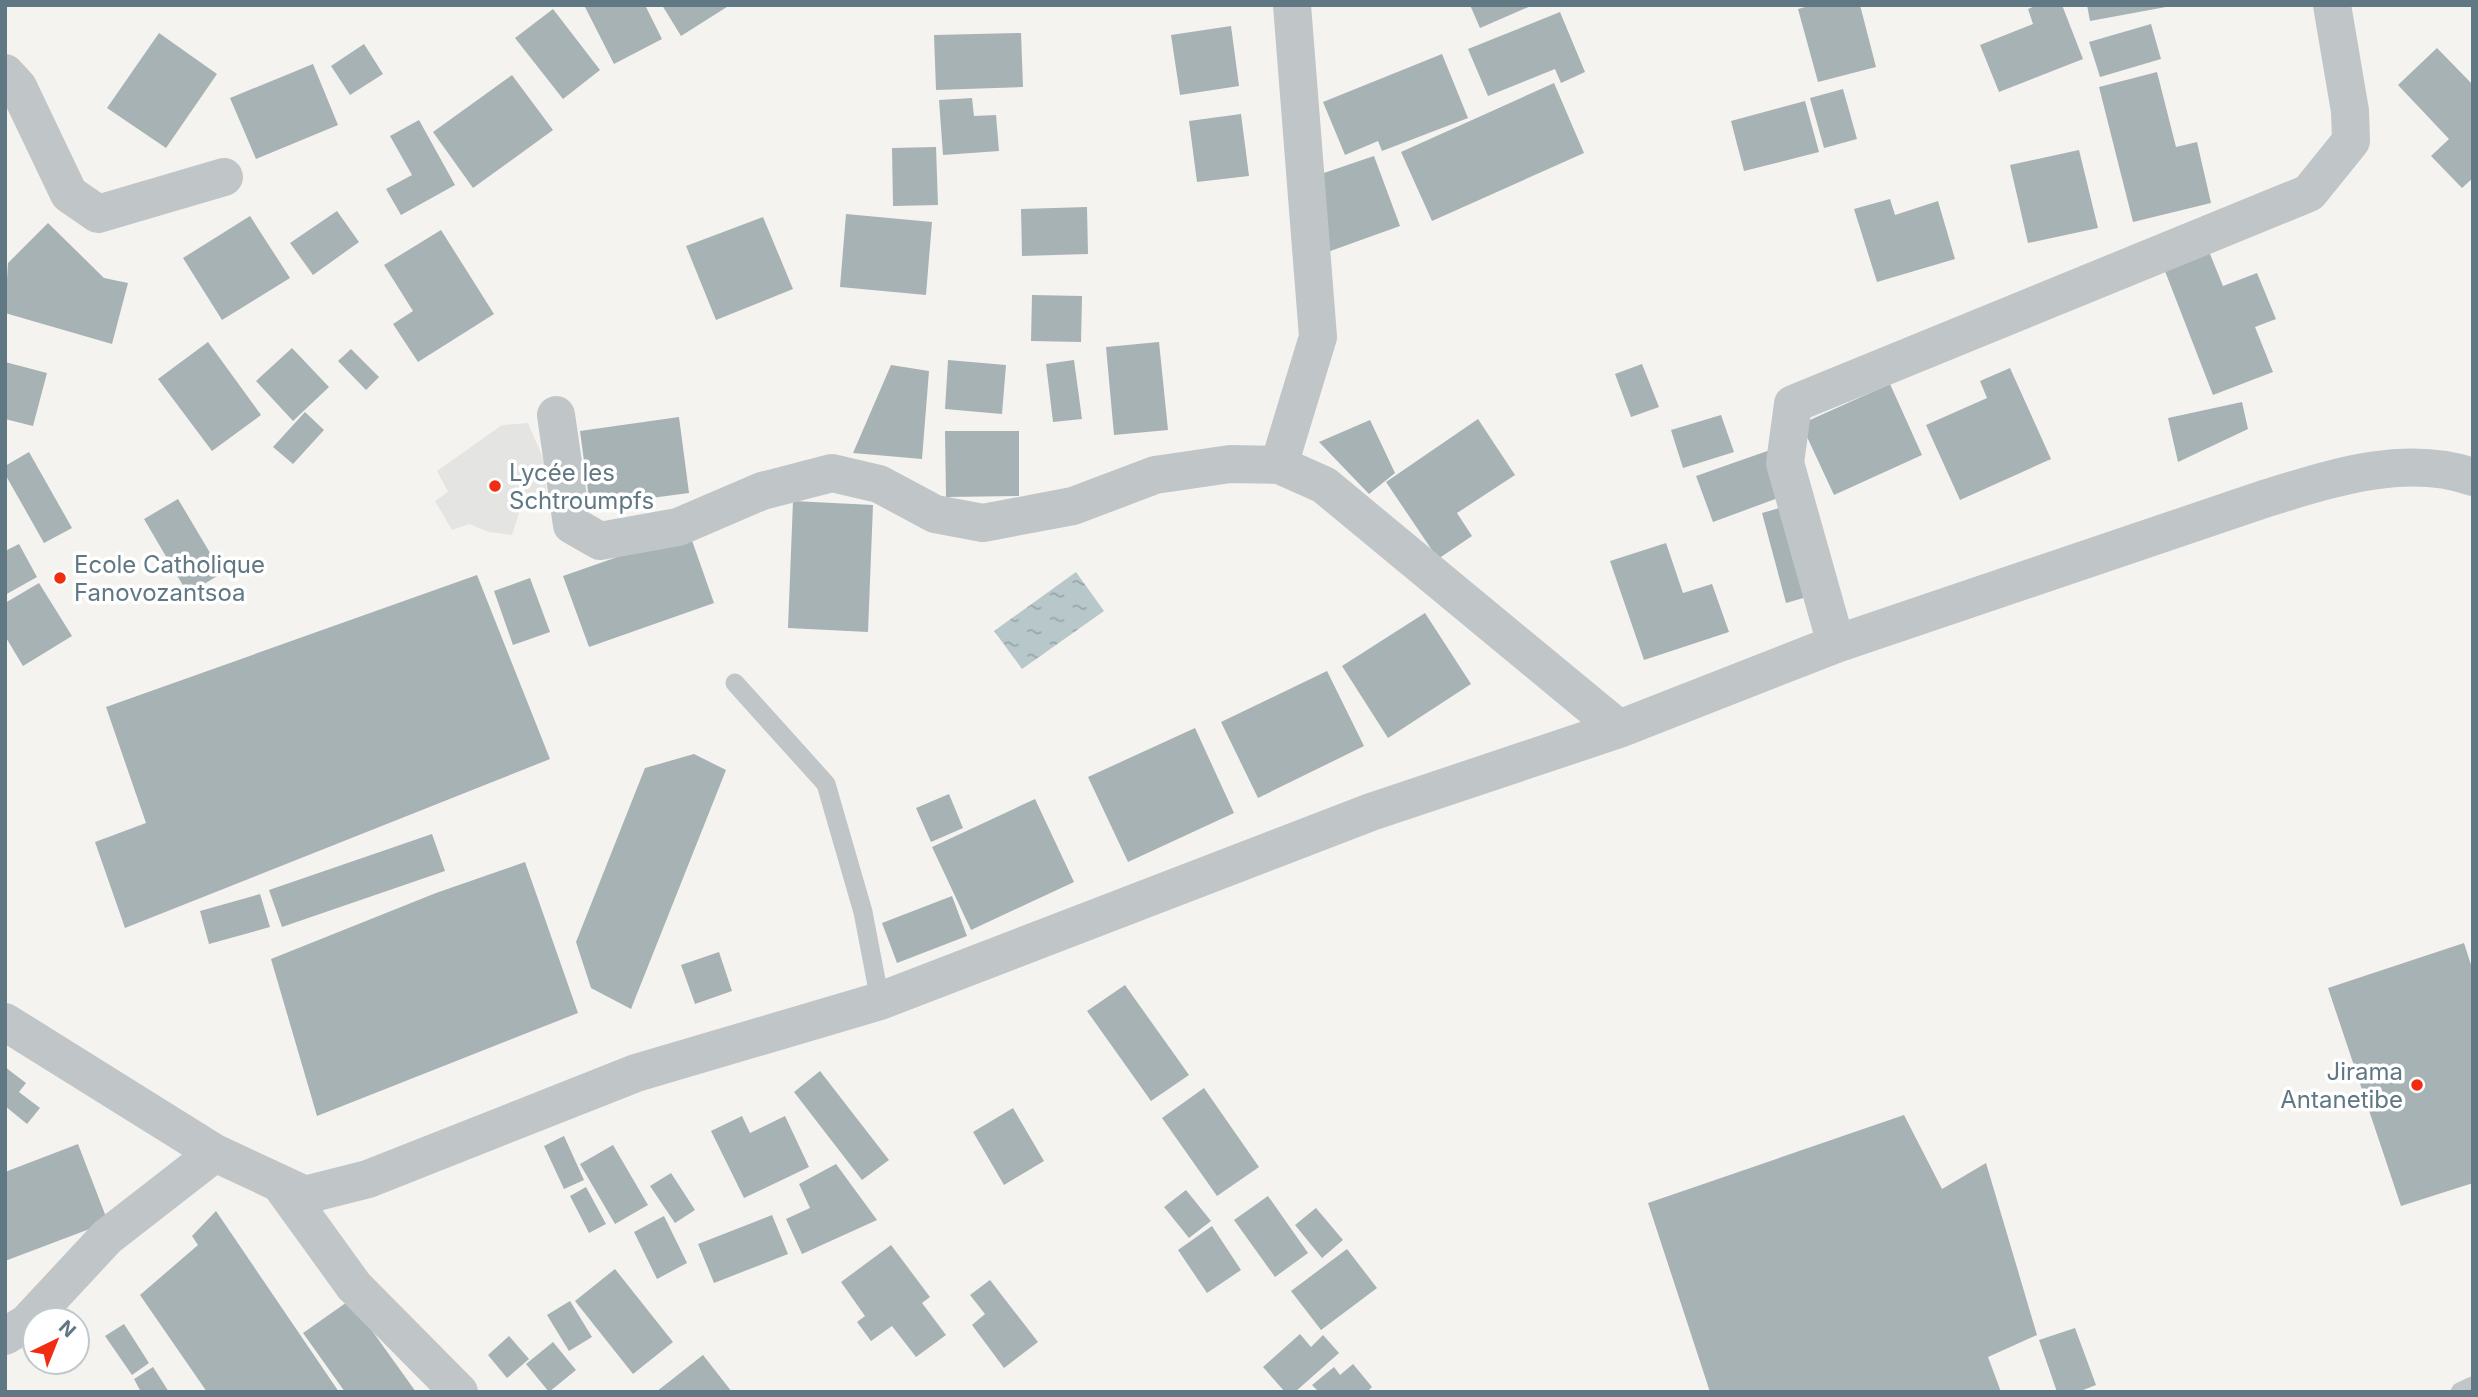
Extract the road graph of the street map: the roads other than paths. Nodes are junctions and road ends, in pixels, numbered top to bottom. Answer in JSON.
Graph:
{"nodes":[{"id":1,"x":1292,"y":5,"type":"edge"},
{"id":2,"x":2332,"y":5,"type":"edge"},
{"id":3,"x":5,"y":73,"type":"edge"},
{"id":4,"x":224,"y":177,"type":"dead end"},
{"id":5,"x":556,"y":415,"type":"dead end"},
{"id":6,"x":1279,"y":465,"type":"junction"},
{"id":7,"x":2473,"y":477,"type":"edge"},
{"id":8,"x":1836,"y":644,"type":"junction"},
{"id":9,"x":735,"y":682,"type":"dead end"},
{"id":10,"x":1619,"y":729,"type":"junction"},
{"id":11,"x":880,"y":1001,"type":"junction"},
{"id":12,"x":5,"y":1022,"type":"edge"},
{"id":13,"x":215,"y":1153,"type":"junction"},
{"id":14,"x":281,"y":1185,"type":"junction"},
{"id":15,"x":5,"y":1336,"type":"edge"},
{"id":16,"x":2473,"y":1386,"type":"edge"},
{"id":17,"x":459,"y":1392,"type":"edge"},
{"id":18,"x":2460,"y":1392,"type":"edge"}],
"edges":[{"from":1,"to":6,"type":"street"},
{"from":2,"to":8,"type":"street"},
{"from":3,"to":4,"type":"street"},
{"from":5,"to":6,"type":"street"},
{"from":6,"to":10,"type":"street"},
{"from":7,"to":8,"type":"street"},
{"from":8,"to":10,"type":"street"},
{"from":9,"to":11,"type":"lane"},
{"from":10,"to":11,"type":"street"},
{"from":11,"to":14,"type":"street"},
{"from":12,"to":13,"type":"street"},
{"from":13,"to":14,"type":"street"},
{"from":13,"to":15,"type":"street"},
{"from":14,"to":17,"type":"street"},
{"from":16,"to":18,"type":"lane"}]}
